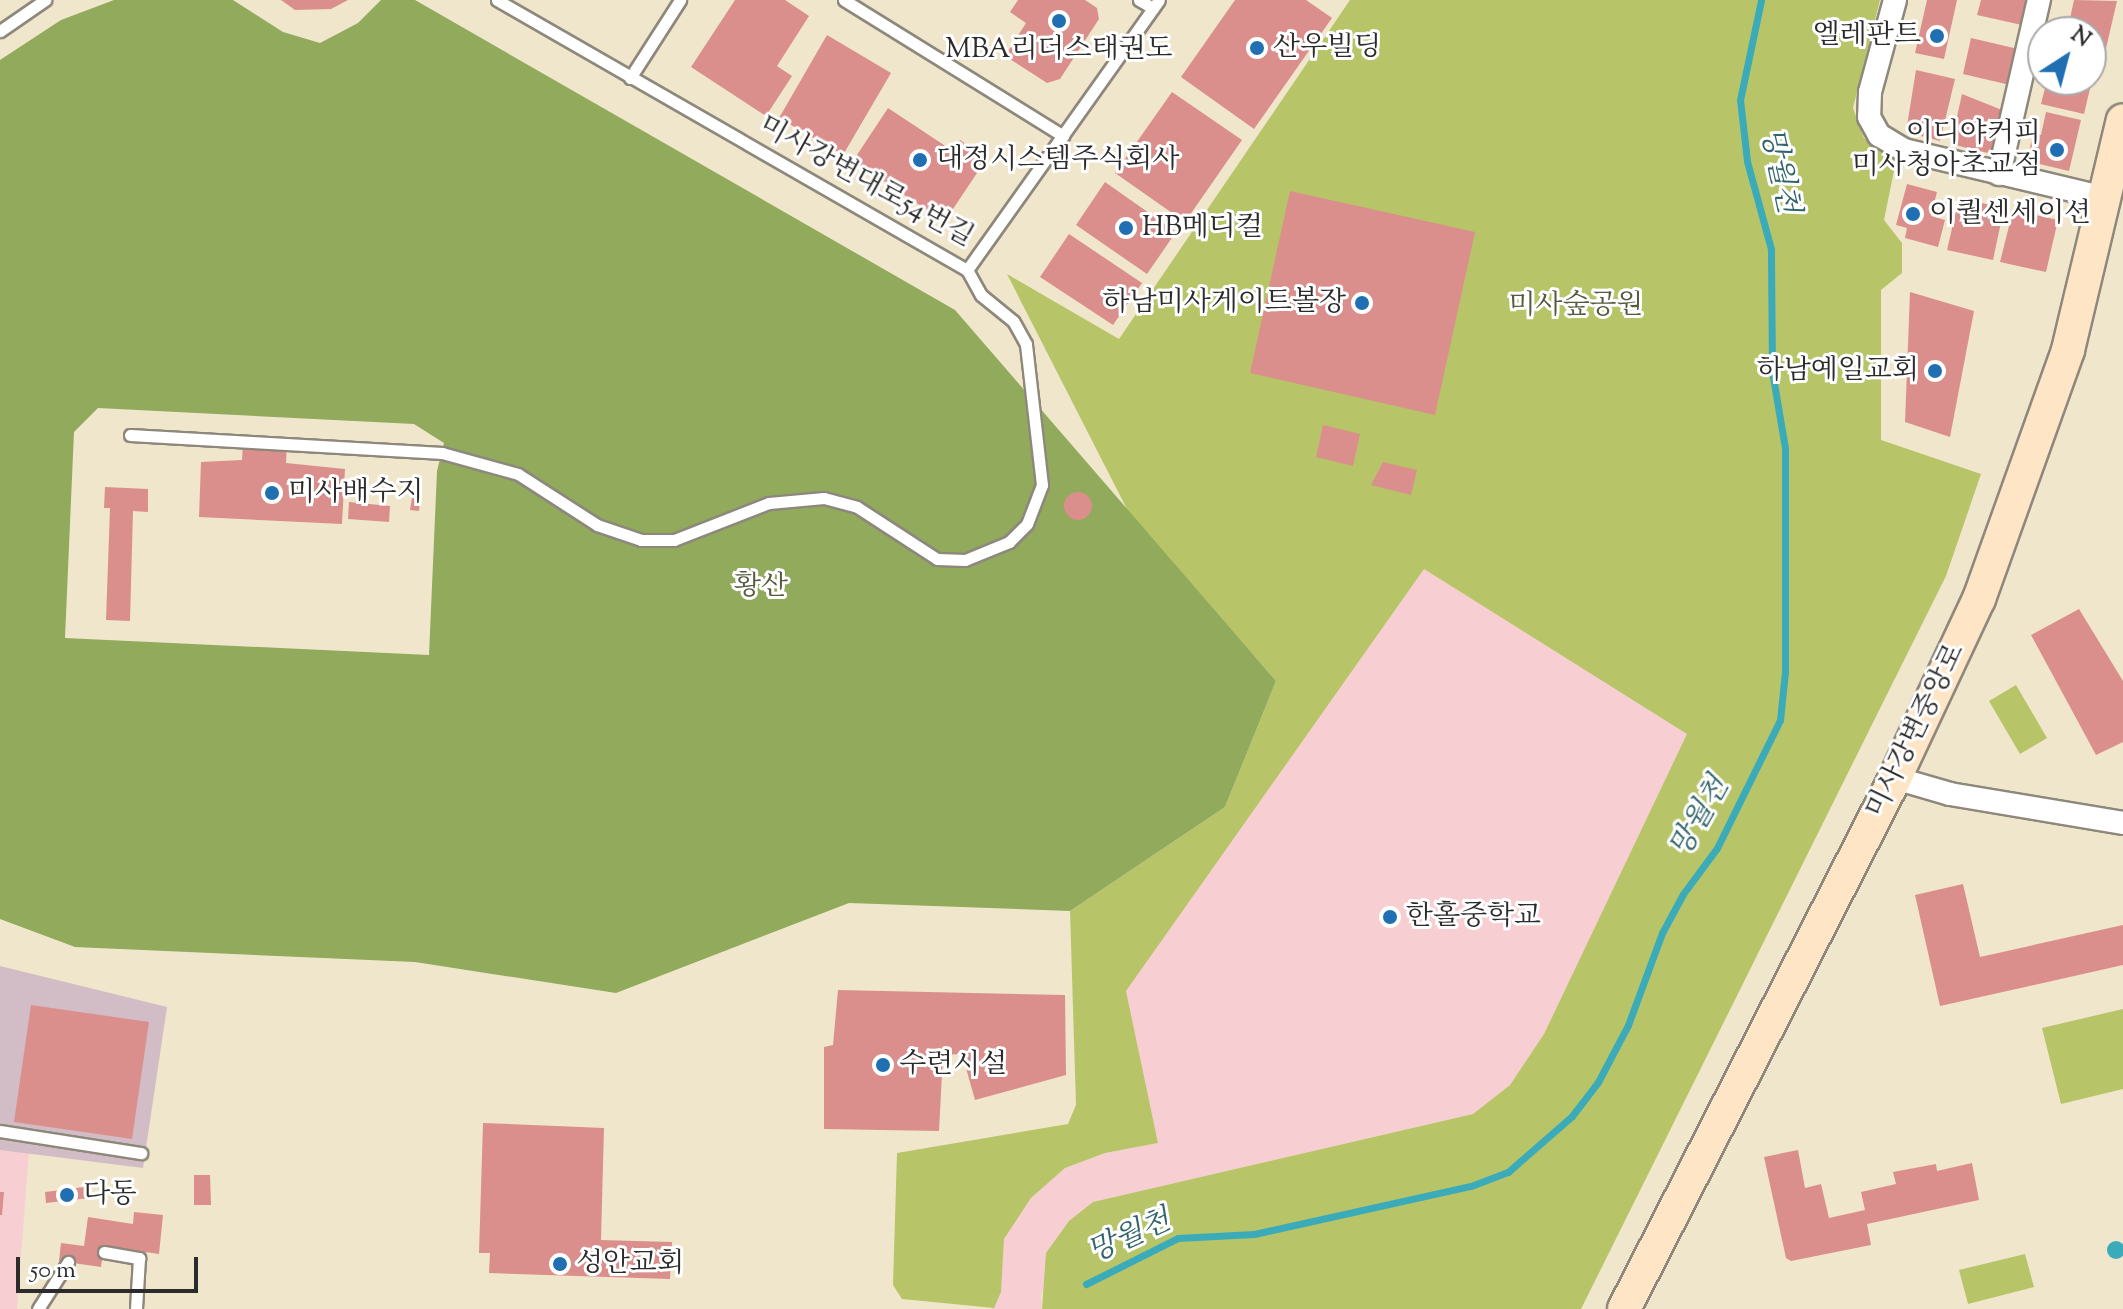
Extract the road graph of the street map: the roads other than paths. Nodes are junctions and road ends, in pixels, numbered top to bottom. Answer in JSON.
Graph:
{"nodes":[{"id":1,"x":45,"y":0,"type":"edge"},
{"id":2,"x":497,"y":0,"type":"edge"},
{"id":3,"x":680,"y":0,"type":"edge"},
{"id":4,"x":844,"y":0,"type":"edge"},
{"id":5,"x":1139,"y":0,"type":"edge"},
{"id":6,"x":1895,"y":0,"type":"edge"},
{"id":7,"x":2039,"y":0,"type":"edge"},
{"id":8,"x":1156,"y":4,"type":"edge"},
{"id":9,"x":0,"y":31,"type":"edge"},
{"id":10,"x":630,"y":78,"type":"junction"},
{"id":11,"x":2123,"y":120,"type":"edge"},
{"id":12,"x":1063,"y":136,"type":"junction"},
{"id":13,"x":1999,"y":174,"type":"junction"},
{"id":14,"x":2102,"y":197,"type":"junction"},
{"id":15,"x":967,"y":270,"type":"junction"},
{"id":16,"x":130,"y":435,"type":"dead end"},
{"id":17,"x":1895,"y":778,"type":"junction"},
{"id":18,"x":2123,"y":823,"type":"edge"},
{"id":19,"x":0,"y":1131,"type":"edge"},
{"id":20,"x":141,"y":1153,"type":"dead end"},
{"id":21,"x":104,"y":1252,"type":"dead end"},
{"id":22,"x":68,"y":1262,"type":"dead end"},
{"id":23,"x":38,"y":1309,"type":"edge"},
{"id":24,"x":136,"y":1309,"type":"edge"},
{"id":25,"x":1624,"y":1309,"type":"edge"}],
"edges":[{"from":1,"to":9,"type":"lane"},
{"from":2,"to":10,"type":"lane","name":"미사강변대로54번길"},
{"from":3,"to":10,"type":"lane"},
{"from":4,"to":12,"type":"lane"},
{"from":5,"to":8,"type":"lane"},
{"from":6,"to":13,"type":"street"},
{"from":7,"to":13,"type":"street"},
{"from":8,"to":12,"type":"lane","name":"미사강변대로54번길"},
{"from":10,"to":15,"type":"lane","name":"미사강변대로54번길"},
{"from":11,"to":14,"type":"street","name":"미사강변중앙로"},
{"from":12,"to":15,"type":"lane","name":"미사강변대로54번길"},
{"from":13,"to":14,"type":"street"},
{"from":14,"to":17,"type":"street","name":"미사강변중앙로"},
{"from":15,"to":16,"type":"lane"},
{"from":17,"to":18,"type":"street"},
{"from":17,"to":25,"type":"street","name":"미사강변중앙로"},
{"from":19,"to":20,"type":"lane"},
{"from":21,"to":24,"type":"lane"},
{"from":22,"to":23,"type":"lane"}]}
